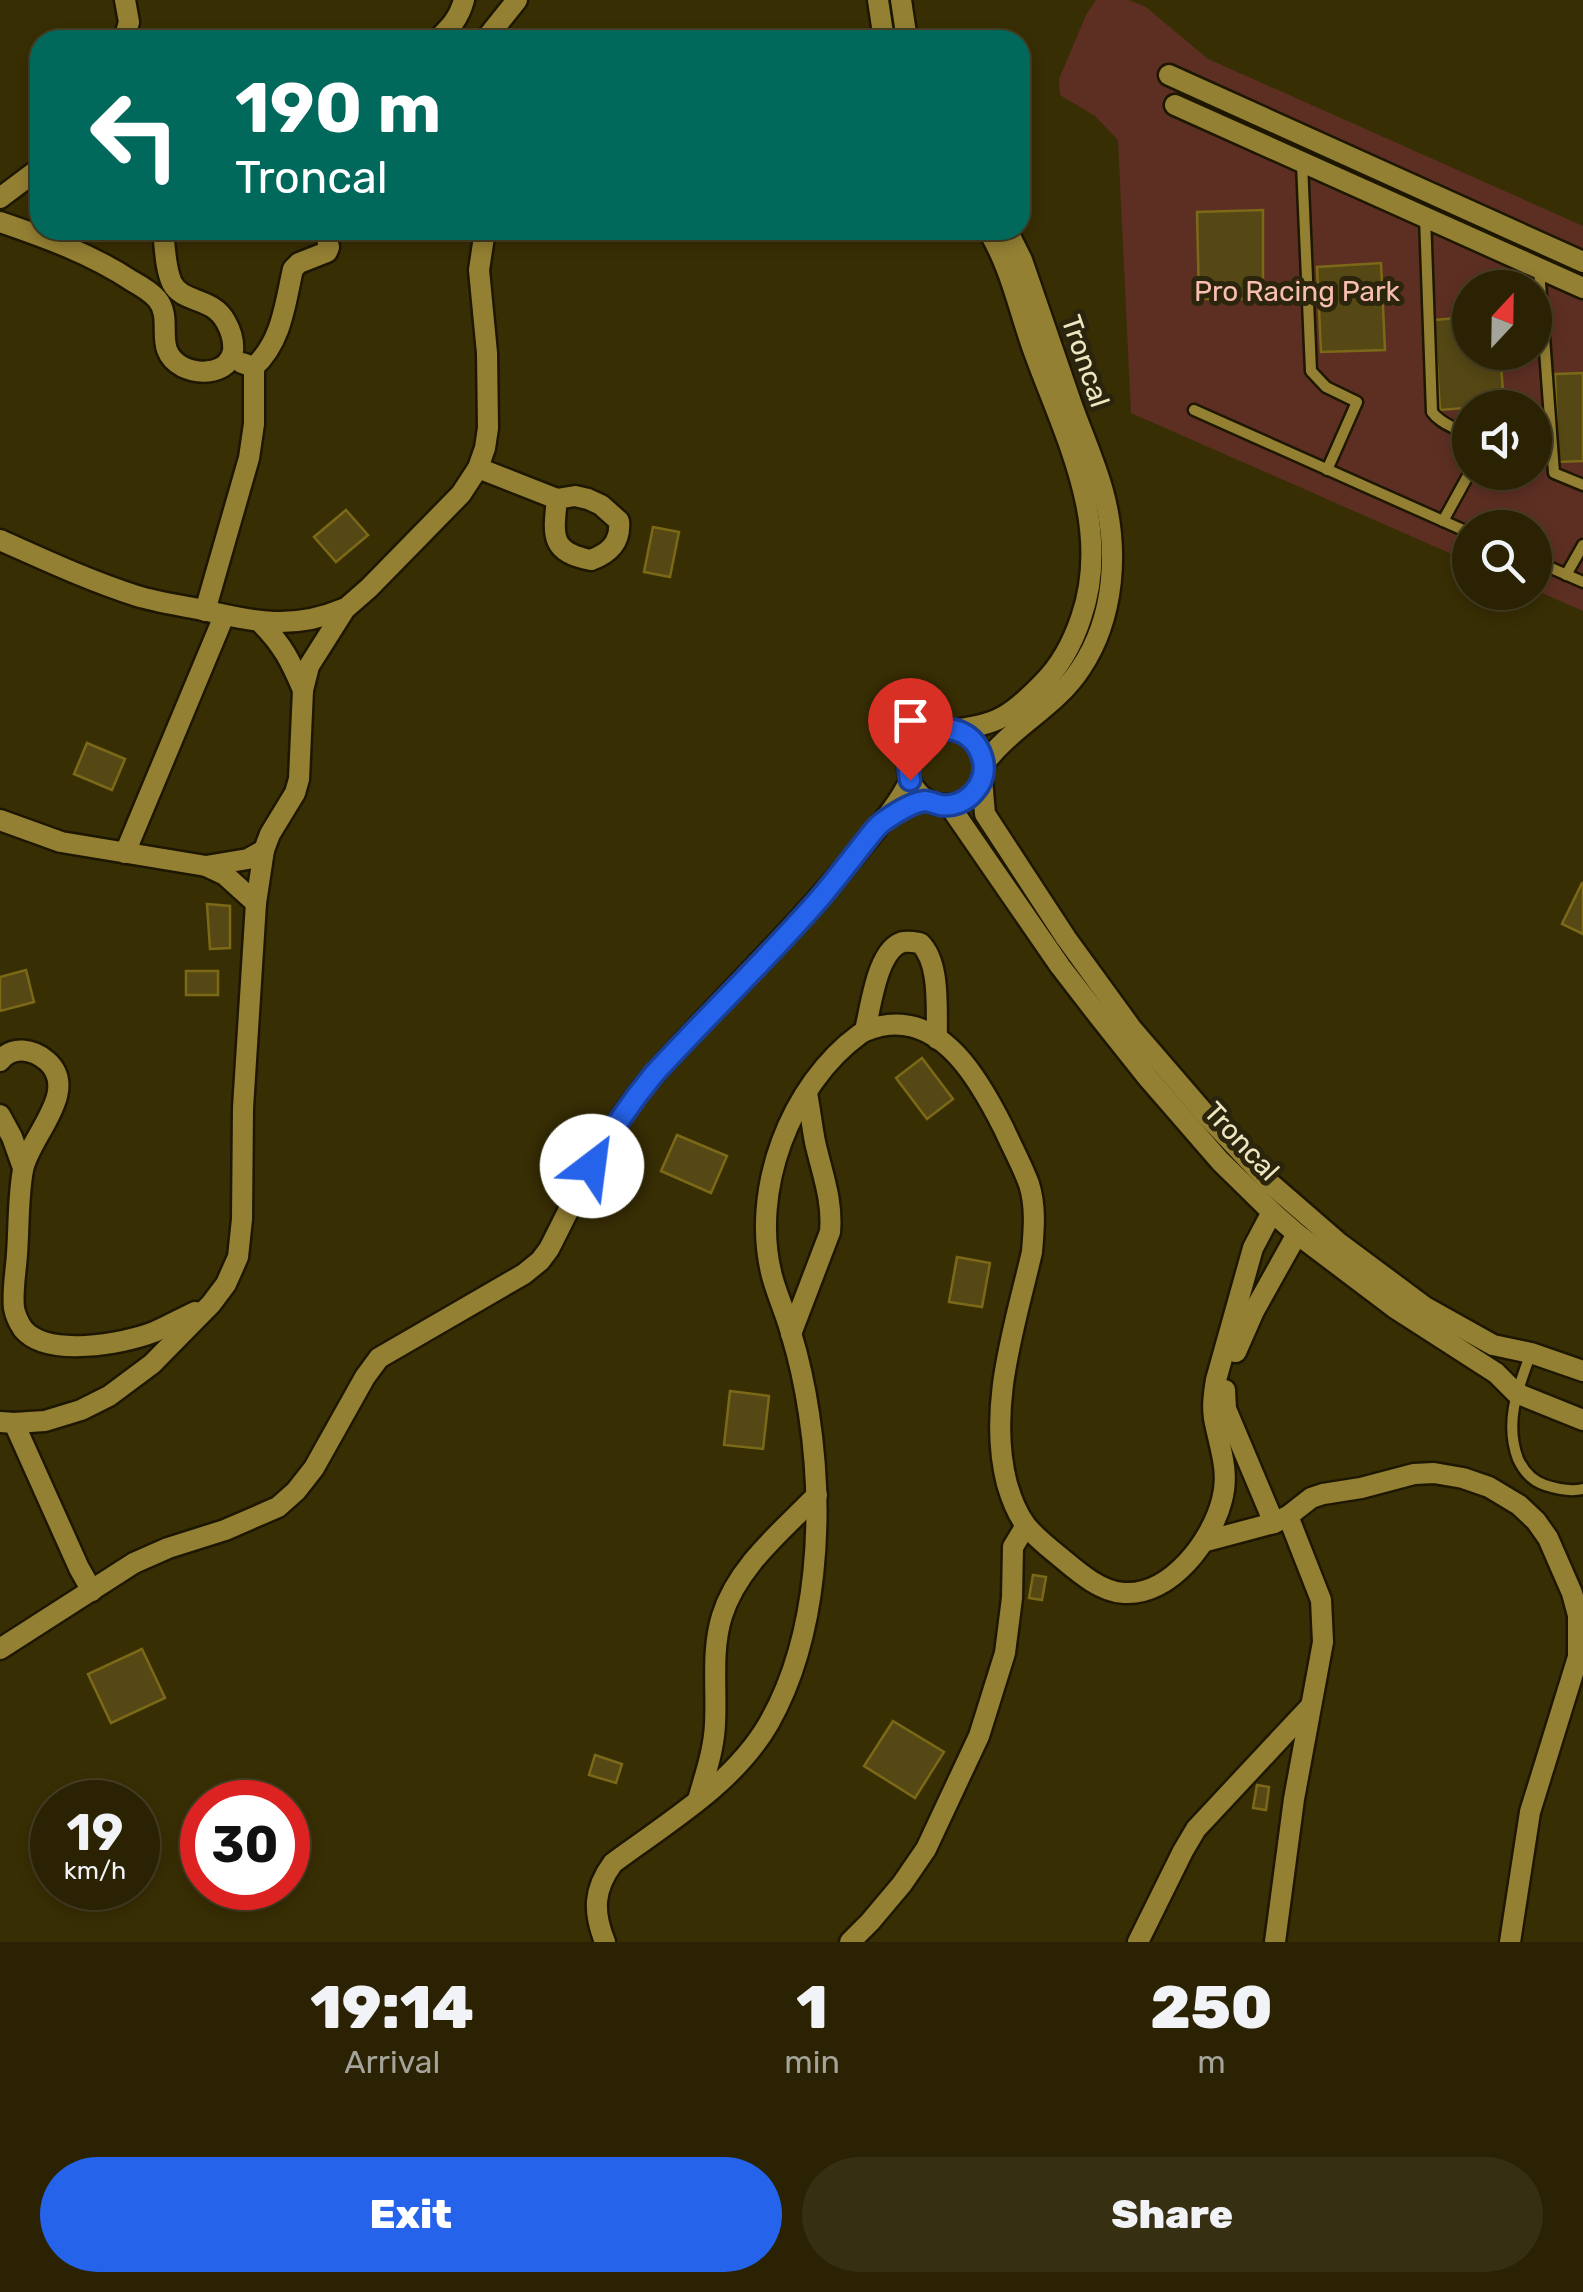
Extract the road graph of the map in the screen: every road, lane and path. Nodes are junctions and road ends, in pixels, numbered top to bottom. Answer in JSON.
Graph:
{"nodes":[{"id":1,"x":125,"y":0,"type":"edge"},
{"id":2,"x":464,"y":0,"type":"edge"},
{"id":3,"x":517,"y":0,"type":"edge"},
{"id":4,"x":878,"y":0,"type":"edge"},
{"id":5,"x":901,"y":0,"type":"edge"},
{"id":6,"x":128,"y":30,"type":"edge"},
{"id":7,"x":448,"y":30,"type":"edge"},
{"id":8,"x":493,"y":30,"type":"edge"},
{"id":9,"x":882,"y":30,"type":"edge"},
{"id":10,"x":906,"y":30,"type":"edge"},
{"id":11,"x":1169,"y":75,"type":"dead end"},
{"id":12,"x":1176,"y":106,"type":"dead end"},
{"id":13,"x":1296,"y":159,"type":"junction"},
{"id":14,"x":30,"y":176,"type":"edge"},
{"id":15,"x":0,"y":198,"type":"edge"},
{"id":16,"x":1425,"y":217,"type":"junction"},
{"id":17,"x":0,"y":222,"type":"edge"},
{"id":18,"x":30,"y":233,"type":"edge"},
{"id":19,"x":49,"y":240,"type":"edge"},
{"id":20,"x":165,"y":240,"type":"edge"},
{"id":21,"x":327,"y":240,"type":"edge"},
{"id":22,"x":484,"y":240,"type":"edge"},
{"id":23,"x":993,"y":240,"type":"edge"},
{"id":24,"x":1013,"y":240,"type":"edge"},
{"id":25,"x":1583,"y":262,"type":"edge"},
{"id":26,"x":1539,"y":268,"type":"junction"},
{"id":27,"x":172,"y":282,"type":"junction"},
{"id":28,"x":1583,"y":288,"type":"edge"},
{"id":29,"x":158,"y":300,"type":"junction"},
{"id":30,"x":230,"y":360,"type":"junction"},
{"id":31,"x":254,"y":367,"type":"junction"},
{"id":32,"x":1194,"y":410,"type":"dead end"},
{"id":33,"x":1452,"y":428,"type":"edge"},
{"id":34,"x":478,"y":468,"type":"junction"},
{"id":35,"x":1328,"y":470,"type":"junction"},
{"id":36,"x":1583,"y":485,"type":"edge"},
{"id":37,"x":1460,"y":490,"type":"edge"},
{"id":38,"x":557,"y":499,"type":"dead end"},
{"id":39,"x":1443,"y":521,"type":"junction"},
{"id":40,"x":1452,"y":525,"type":"edge"},
{"id":41,"x":0,"y":540,"type":"edge"},
{"id":42,"x":1583,"y":545,"type":"edge"},
{"id":43,"x":1552,"y":569,"type":"edge"},
{"id":44,"x":1566,"y":575,"type":"junction"},
{"id":45,"x":1583,"y":582,"type":"edge"},
{"id":46,"x":345,"y":609,"type":"junction"},
{"id":47,"x":214,"y":613,"type":"junction"},
{"id":48,"x":261,"y":623,"type":"junction"},
{"id":49,"x":302,"y":690,"type":"junction"},
{"id":50,"x":950,"y":730,"type":"junction"},
{"id":51,"x":983,"y":771,"type":"junction"},
{"id":52,"x":910,"y":780,"type":"junction"},
{"id":53,"x":927,"y":800,"type":"junction"},
{"id":54,"x":949,"y":805,"type":"junction"},
{"id":55,"x":0,"y":820,"type":"edge"},
{"id":56,"x":881,"y":823,"type":"junction"},
{"id":57,"x":264,"y":850,"type":"junction"},
{"id":58,"x":125,"y":853,"type":"junction"},
{"id":59,"x":206,"y":866,"type":"junction"},
{"id":60,"x":256,"y":903,"type":"junction"},
{"id":61,"x":865,"y":1030,"type":"junction"},
{"id":62,"x":937,"y":1038,"type":"junction"},
{"id":63,"x":0,"y":1061,"type":"edge"},
{"id":64,"x":807,"y":1093,"type":"junction"},
{"id":65,"x":0,"y":1115,"type":"edge"},
{"id":66,"x":23,"y":1168,"type":"junction"},
{"id":67,"x":1272,"y":1212,"type":"junction"},
{"id":68,"x":1297,"y":1234,"type":"junction"},
{"id":69,"x":211,"y":1304,"type":"junction"},
{"id":70,"x":792,"y":1334,"type":"junction"},
{"id":71,"x":1531,"y":1353,"type":"junction"},
{"id":72,"x":1583,"y":1371,"type":"edge"},
{"id":73,"x":1516,"y":1393,"type":"junction"},
{"id":74,"x":1583,"y":1420,"type":"edge"},
{"id":75,"x":7,"y":1423,"type":"edge"},
{"id":76,"x":1583,"y":1489,"type":"edge"},
{"id":77,"x":817,"y":1496,"type":"junction"},
{"id":78,"x":1281,"y":1520,"type":"junction"},
{"id":79,"x":1025,"y":1527,"type":"junction"},
{"id":80,"x":1206,"y":1541,"type":"junction"},
{"id":81,"x":92,"y":1591,"type":"junction"},
{"id":82,"x":0,"y":1649,"type":"edge"},
{"id":83,"x":1313,"y":1702,"type":"junction"},
{"id":84,"x":698,"y":1800,"type":"junction"},
{"id":85,"x":605,"y":1942,"type":"edge"},
{"id":86,"x":850,"y":1942,"type":"edge"},
{"id":87,"x":1138,"y":1942,"type":"edge"},
{"id":88,"x":1275,"y":1942,"type":"edge"},
{"id":89,"x":1510,"y":1942,"type":"edge"}],
"edges":[{"from":1,"to":6,"type":"street"},
{"from":2,"to":7,"type":"street"},
{"from":3,"to":8,"type":"street"},
{"from":4,"to":9,"type":"street"},
{"from":5,"to":10,"type":"street"},
{"from":11,"to":25,"type":"street"},
{"from":12,"to":13,"type":"street"},
{"from":13,"to":16,"type":"street"},
{"from":13,"to":35,"type":"lane"},
{"from":14,"to":15,"type":"street"},
{"from":16,"to":26,"type":"street"},
{"from":16,"to":33,"type":"lane"},
{"from":17,"to":18,"type":"street"},
{"from":19,"to":29,"type":"street"},
{"from":20,"to":27,"type":"street"},
{"from":21,"to":31,"type":"street"},
{"from":22,"to":34,"type":"street"},
{"from":23,"to":50,"type":"street","name":"Troncal"},
{"from":24,"to":51,"type":"street","name":"Troncal"},
{"from":26,"to":28,"type":"street"},
{"from":26,"to":36,"type":"lane"},
{"from":27,"to":29,"type":"street"},
{"from":27,"to":30,"type":"street"},
{"from":29,"to":30,"type":"street"},
{"from":30,"to":31,"type":"street"},
{"from":31,"to":47,"type":"street"},
{"from":32,"to":35,"type":"lane"},
{"from":34,"to":38,"type":"street"},
{"from":34,"to":46,"type":"street"},
{"from":35,"to":39,"type":"lane"},
{"from":37,"to":39,"type":"lane"},
{"from":39,"to":40,"type":"lane"},
{"from":41,"to":47,"type":"street"},
{"from":42,"to":44,"type":"lane"},
{"from":43,"to":44,"type":"lane"},
{"from":44,"to":45,"type":"lane"},
{"from":46,"to":48,"type":"street"},
{"from":46,"to":49,"type":"street"},
{"from":47,"to":48,"type":"street"},
{"from":47,"to":58,"type":"street"},
{"from":48,"to":49,"type":"street"},
{"from":49,"to":57,"type":"street"},
{"from":50,"to":51,"type":"street"},
{"from":50,"to":52,"type":"street","name":"Troncal"},
{"from":51,"to":54,"type":"street","name":"Troncal"},
{"from":51,"to":71,"type":"street","name":"Troncal"},
{"from":52,"to":53,"type":"street"},
{"from":52,"to":56,"type":"street"},
{"from":53,"to":54,"type":"street"},
{"from":53,"to":56,"type":"street"},
{"from":54,"to":67,"type":"street","name":"Troncal"},
{"from":55,"to":58,"type":"street"},
{"from":56,"to":81,"type":"street"},
{"from":57,"to":59,"type":"street"},
{"from":57,"to":60,"type":"street"},
{"from":58,"to":59,"type":"street"},
{"from":59,"to":60,"type":"street"},
{"from":60,"to":69,"type":"street"},
{"from":61,"to":62,"type":"street"},
{"from":61,"to":62,"type":"street"},
{"from":61,"to":64,"type":"street"},
{"from":62,"to":79,"type":"street"},
{"from":63,"to":66,"type":"street"},
{"from":64,"to":70,"type":"street"},
{"from":64,"to":70,"type":"street"},
{"from":65,"to":66,"type":"street"},
{"from":66,"to":69,"type":"street"},
{"from":67,"to":68,"type":"street","name":"Troncal"},
{"from":67,"to":80,"type":"street"},
{"from":68,"to":73,"type":"street","name":"Troncal"},
{"from":68,"to":78,"type":"street"},
{"from":69,"to":75,"type":"street"},
{"from":70,"to":77,"type":"street"},
{"from":71,"to":72,"type":"street","name":"Troncal"},
{"from":71,"to":73,"type":"lane"},
{"from":73,"to":74,"type":"street","name":"Troncal"},
{"from":73,"to":76,"type":"lane"},
{"from":75,"to":81,"type":"street"},
{"from":77,"to":84,"type":"street"},
{"from":77,"to":84,"type":"street"},
{"from":78,"to":80,"type":"street"},
{"from":78,"to":83,"type":"street"},
{"from":78,"to":89,"type":"street"},
{"from":79,"to":80,"type":"street"},
{"from":79,"to":86,"type":"street"},
{"from":81,"to":82,"type":"street"},
{"from":83,"to":87,"type":"street"},
{"from":83,"to":88,"type":"street"},
{"from":84,"to":85,"type":"street"}]}
